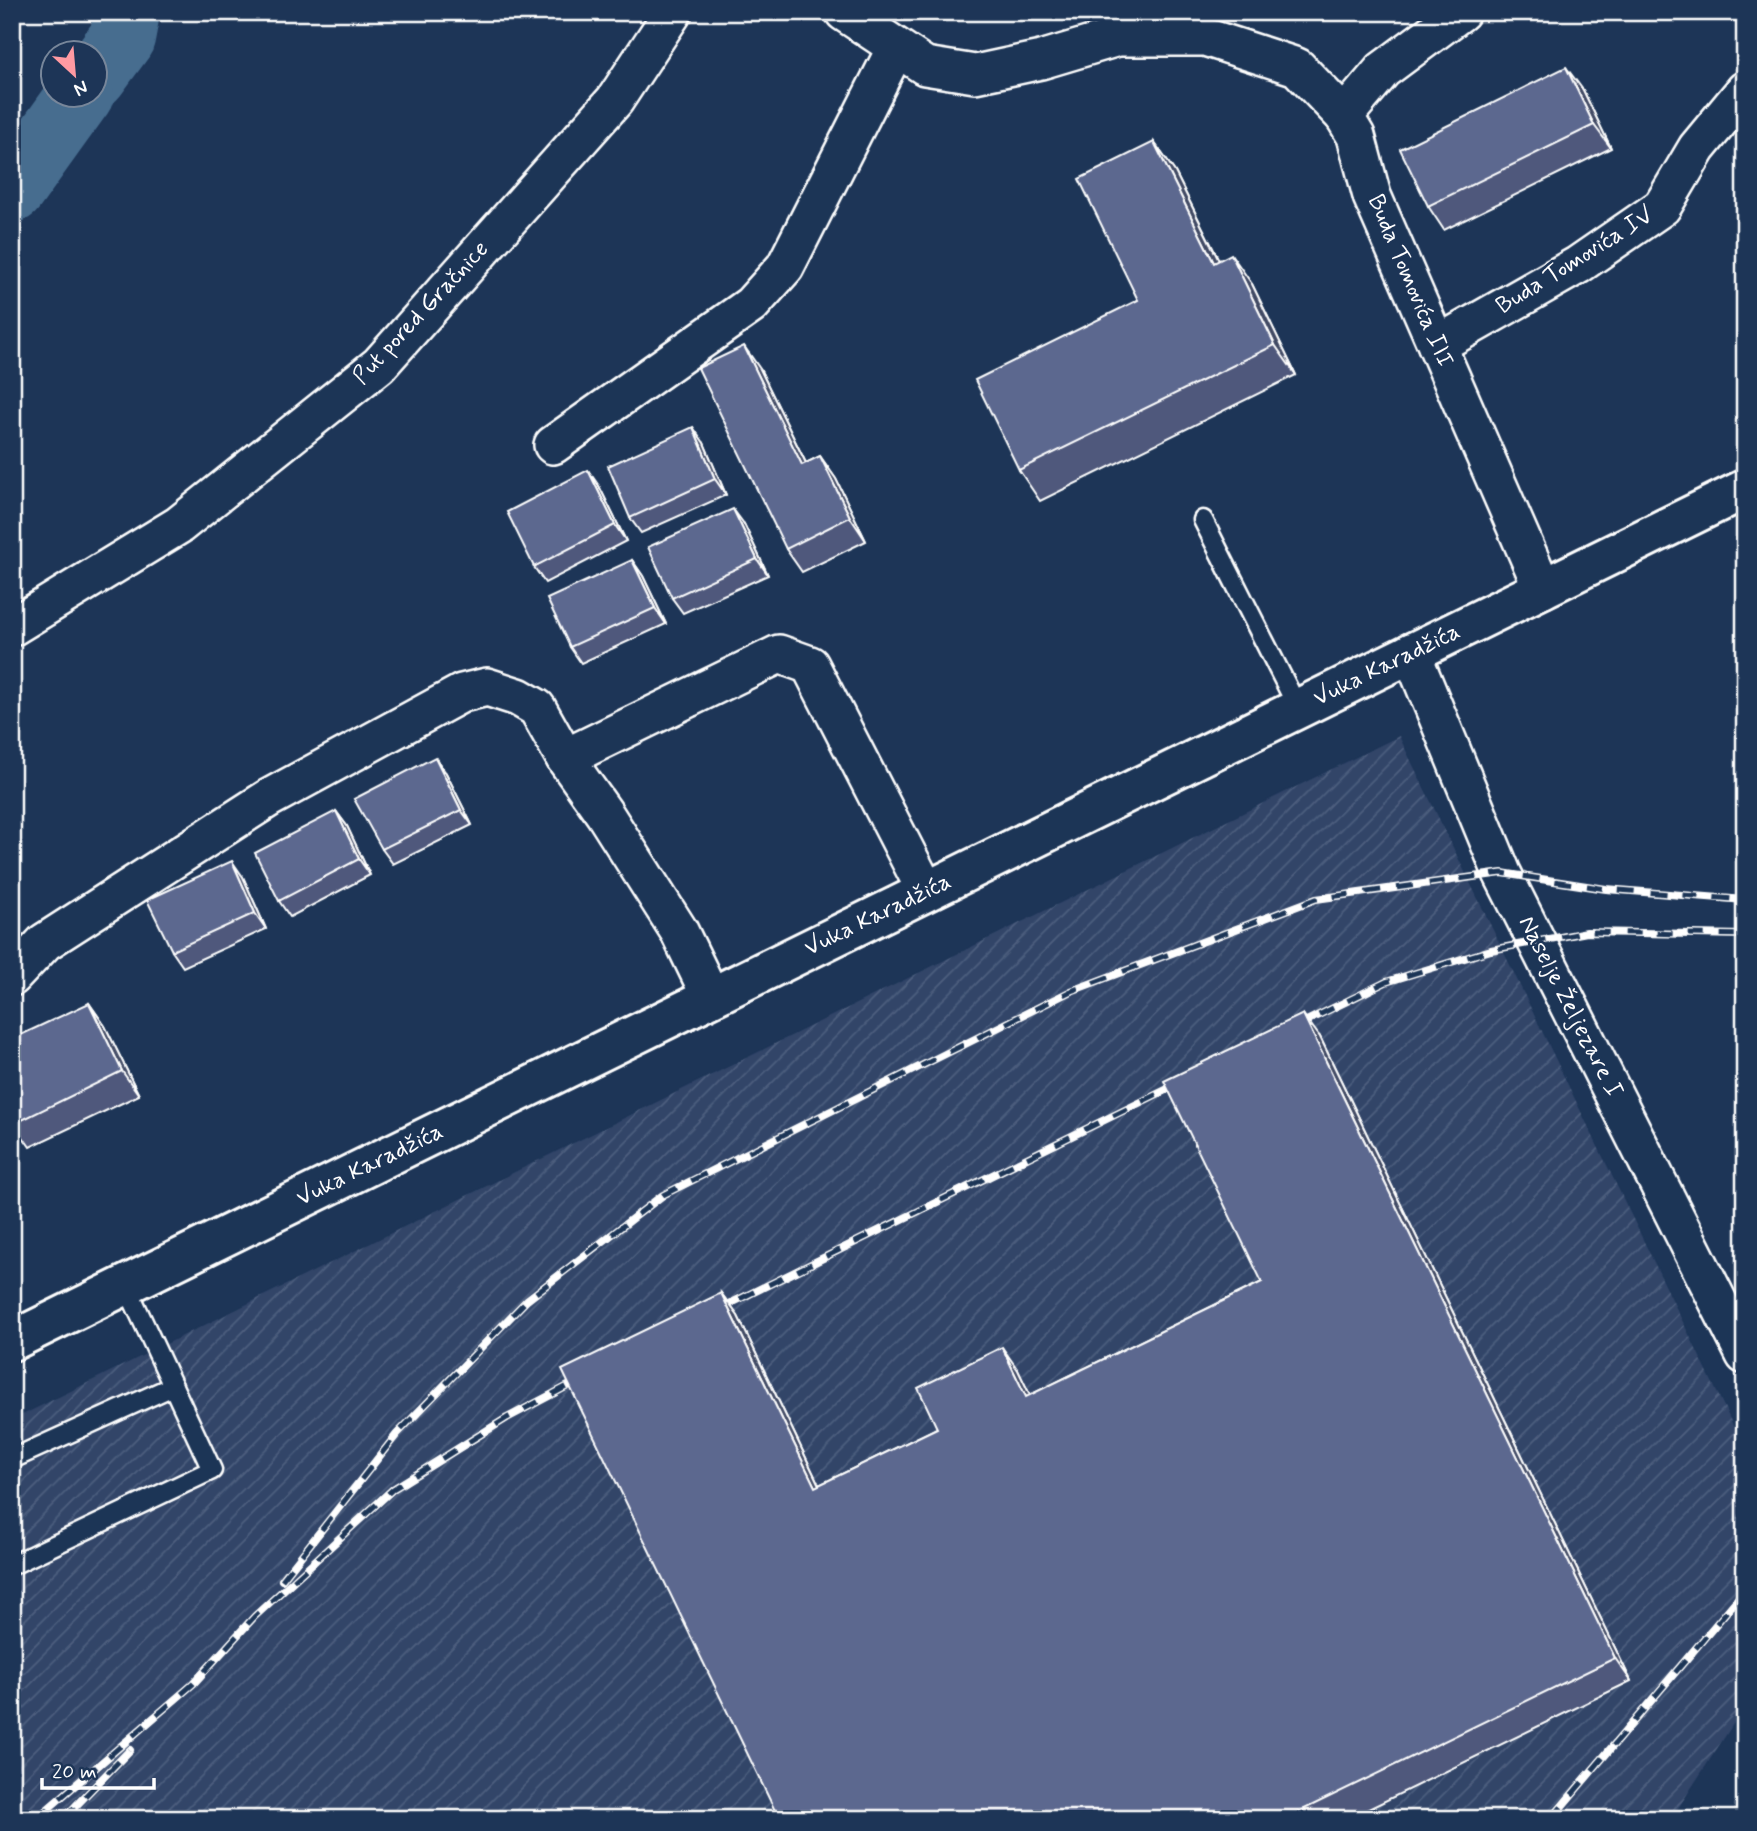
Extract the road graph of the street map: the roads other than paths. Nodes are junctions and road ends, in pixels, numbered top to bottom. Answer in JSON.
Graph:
{"nodes":[{"id":1,"x":673,"y":12,"type":"edge"},
{"id":2,"x":844,"y":12,"type":"edge"},
{"id":3,"x":1461,"y":12,"type":"edge"},
{"id":4,"x":896,"y":48,"type":"junction"},
{"id":5,"x":1745,"y":90,"type":"edge"},
{"id":6,"x":1344,"y":116,"type":"junction"},
{"id":7,"x":1437,"y":345,"type":"junction"},
{"id":8,"x":553,"y":445,"type":"dead end"},
{"id":9,"x":1745,"y":489,"type":"edge"},
{"id":10,"x":1203,"y":520,"type":"dead end"},
{"id":11,"x":1543,"y":589,"type":"junction"},
{"id":12,"x":12,"y":627,"type":"edge"},
{"id":13,"x":1411,"y":652,"type":"junction"},
{"id":14,"x":1298,"y":708,"type":"junction"},
{"id":15,"x":565,"y":758,"type":"junction"},
{"id":16,"x":926,"y":891,"type":"junction"},
{"id":17,"x":12,"y":977,"type":"edge"},
{"id":18,"x":711,"y":997,"type":"junction"},
{"id":19,"x":126,"y":1285,"type":"junction"},
{"id":20,"x":12,"y":1341,"type":"edge"},
{"id":21,"x":1745,"y":1355,"type":"edge"},
{"id":22,"x":173,"y":1386,"type":"junction"},
{"id":23,"x":12,"y":1459,"type":"edge"},
{"id":24,"x":12,"y":1565,"type":"edge"}],
"edges":[{"from":1,"to":12,"type":"street","name":"Put pored Gračnice"},
{"from":2,"to":4,"type":"street","name":"Buda Tomovića III"},
{"from":3,"to":6,"type":"street"},
{"from":4,"to":6,"type":"street","name":"Buda Tomovića III"},
{"from":4,"to":8,"type":"street"},
{"from":5,"to":7,"type":"street","name":"Buda Tomovića IV"},
{"from":6,"to":7,"type":"street","name":"Buda Tomovića III"},
{"from":7,"to":11,"type":"street","name":"Buda Tomovića III"},
{"from":9,"to":11,"type":"street","name":"Vuka Karadžića"},
{"from":10,"to":14,"type":"lane"},
{"from":11,"to":13,"type":"street","name":"Vuka Karadžića"},
{"from":13,"to":14,"type":"street","name":"Vuka Karadžića"},
{"from":13,"to":21,"type":"street","name":"Naselje Željezare I"},
{"from":14,"to":16,"type":"street","name":"Vuka Karadžića"},
{"from":15,"to":16,"type":"street"},
{"from":15,"to":17,"type":"street"},
{"from":15,"to":18,"type":"street"},
{"from":16,"to":18,"type":"street","name":"Vuka Karadžića"},
{"from":18,"to":19,"type":"street","name":"Vuka Karadžića"},
{"from":19,"to":20,"type":"street","name":"Vuka Karadžića"},
{"from":19,"to":22,"type":"lane"},
{"from":22,"to":23,"type":"lane"},
{"from":22,"to":24,"type":"lane"}]}
